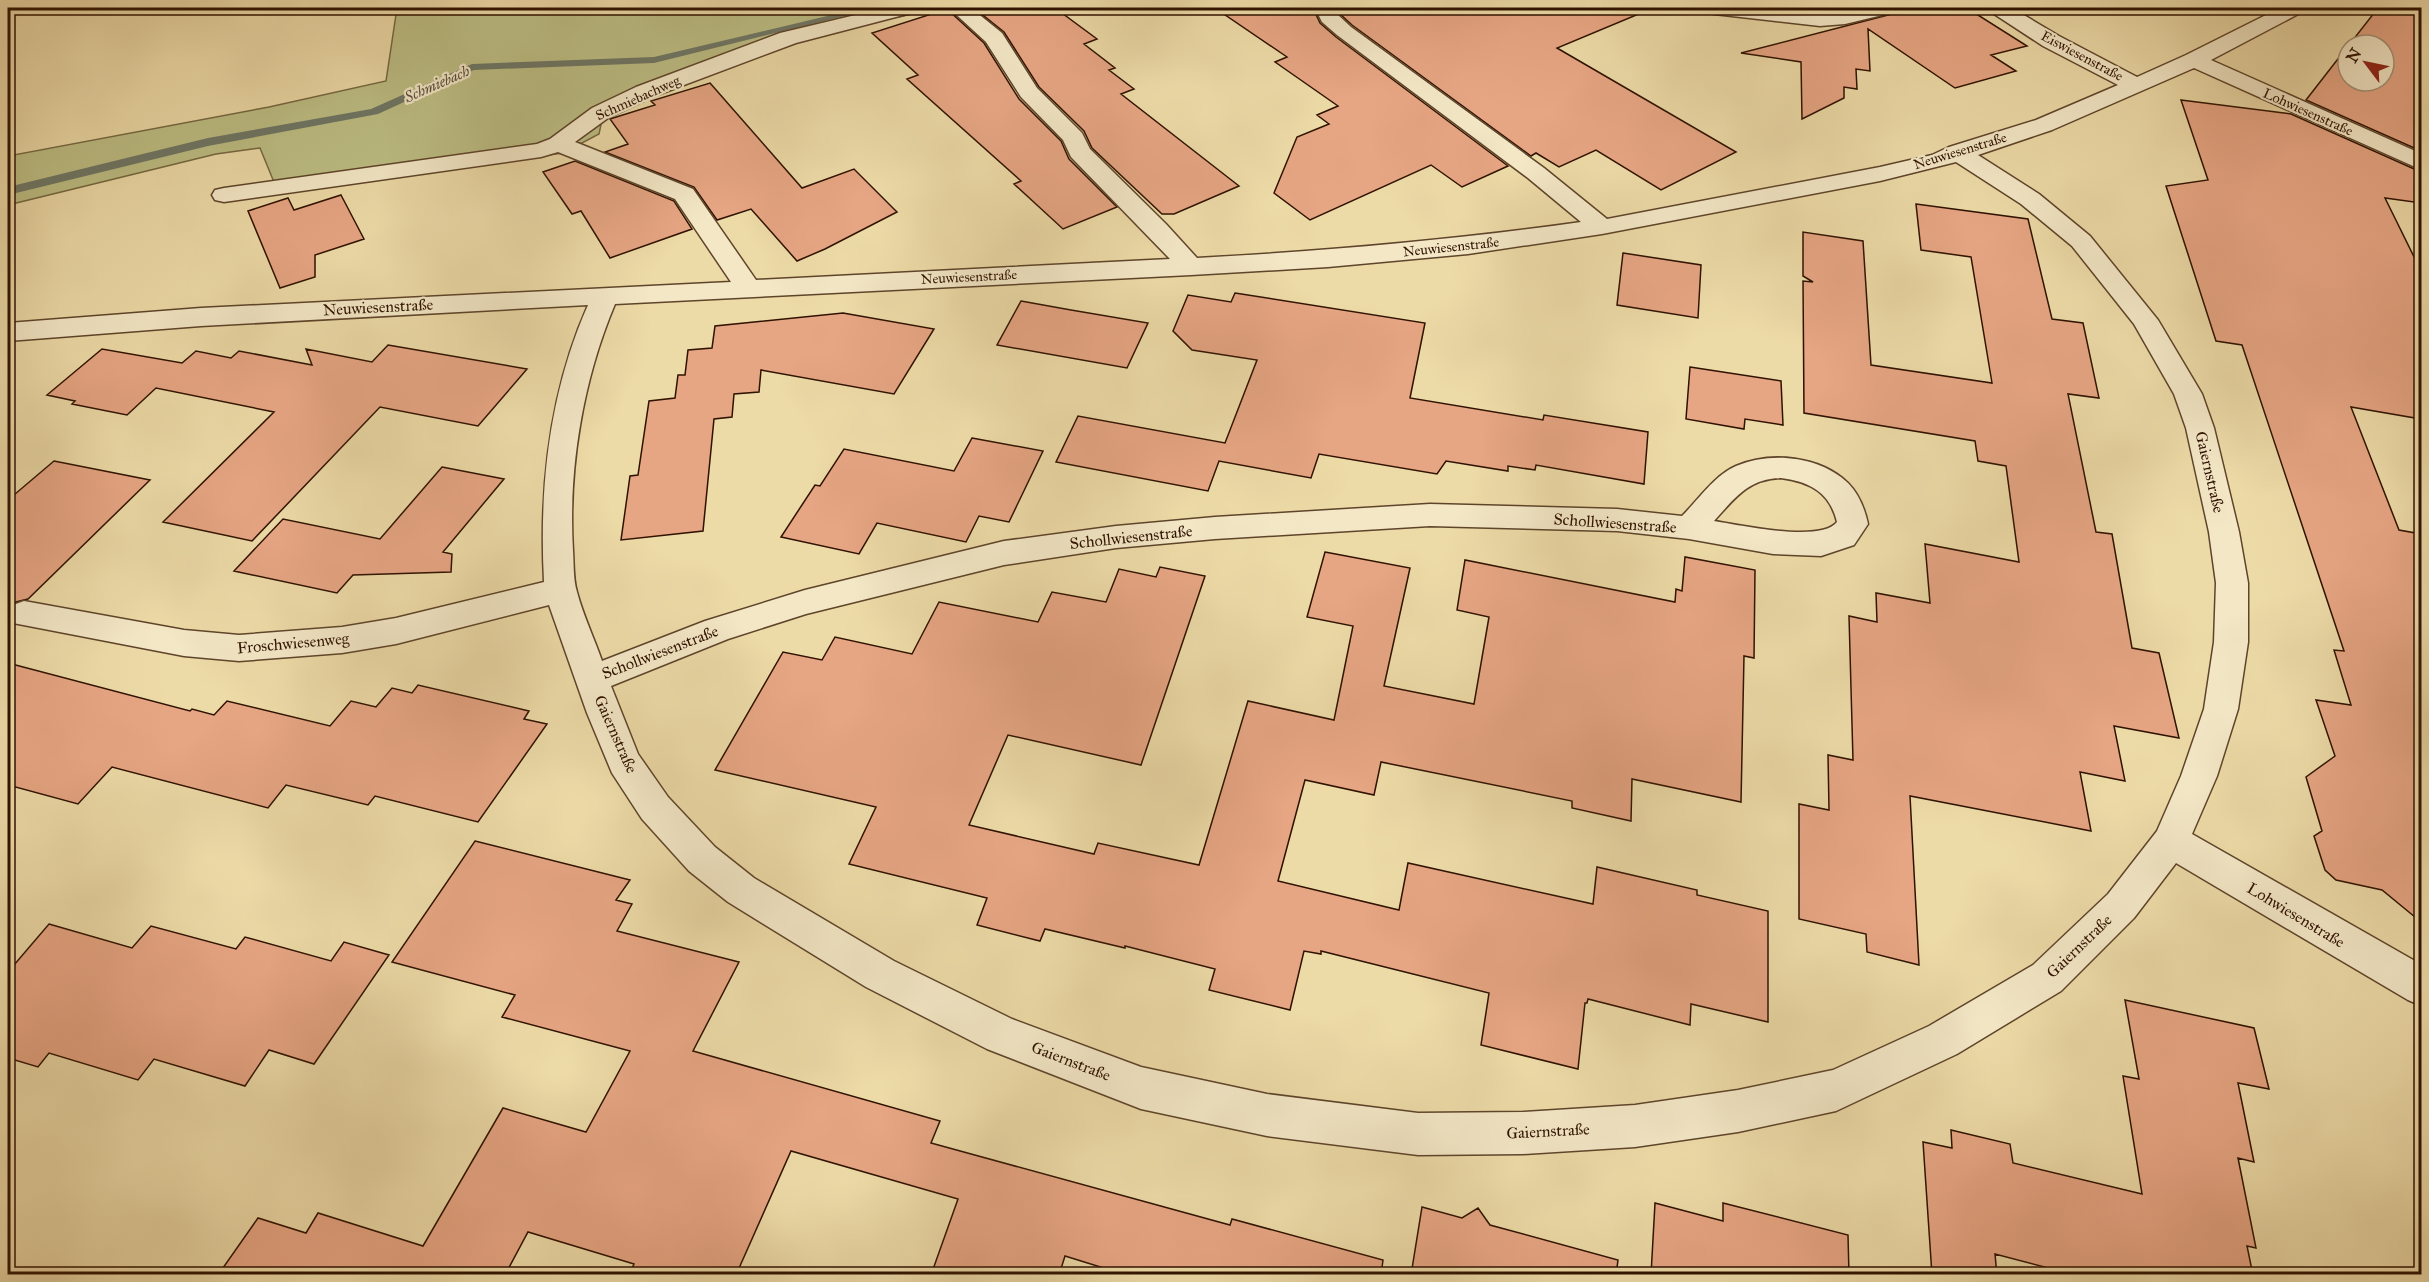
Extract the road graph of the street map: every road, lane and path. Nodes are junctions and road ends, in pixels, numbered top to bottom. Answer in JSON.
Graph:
{"nodes":[{"id":1,"x":14,"y":8,"type":"edge"},
{"id":2,"x":908,"y":8,"type":"edge"},
{"id":3,"x":958,"y":8,"type":"edge"},
{"id":4,"x":1325,"y":8,"type":"edge"},
{"id":5,"x":1714,"y":8,"type":"edge"},
{"id":6,"x":1888,"y":8,"type":"edge"},
{"id":7,"x":1998,"y":8,"type":"edge"},
{"id":8,"x":2295,"y":8,"type":"edge"},
{"id":9,"x":8,"y":10,"type":"edge"},
{"id":10,"x":2194,"y":60,"type":"junction"},
{"id":11,"x":2136,"y":85,"type":"junction"},
{"id":12,"x":558,"y":144,"type":"junction"},
{"id":13,"x":1957,"y":152,"type":"junction"},
{"id":14,"x":2421,"y":163,"type":"edge"},
{"id":15,"x":224,"y":195,"type":"dead end"},
{"id":16,"x":1602,"y":227,"type":"junction"},
{"id":17,"x":1191,"y":267,"type":"junction"},
{"id":18,"x":748,"y":288,"type":"junction"},
{"id":19,"x":606,"y":295,"type":"junction"},
{"id":20,"x":8,"y":332,"type":"edge"},
{"id":21,"x":1689,"y":528,"type":"dead end"},
{"id":22,"x":561,"y":590,"type":"junction"},
{"id":23,"x":24,"y":614,"type":"dead end"},
{"id":24,"x":592,"y":679,"type":"junction"},
{"id":25,"x":2172,"y":841,"type":"junction"},
{"id":26,"x":2421,"y":987,"type":"edge"}],
"edges":[{"from":1,"to":9,"type":"street"},
{"from":2,"to":12,"type":"street","name":"Schmiebachweg"},
{"from":3,"to":17,"type":"street"},
{"from":4,"to":16,"type":"street"},
{"from":5,"to":6,"type":"street"},
{"from":7,"to":11,"type":"street","name":"Eiswiesenstraße"},
{"from":8,"to":10,"type":"street","name":"Neuwiesenstraße"},
{"from":10,"to":11,"type":"street","name":"Neuwiesenstraße"},
{"from":10,"to":14,"type":"street","name":"Lohwiesenstraße"},
{"from":11,"to":13,"type":"street","name":"Neuwiesenstraße"},
{"from":12,"to":15,"type":"street","name":"Schmiebachweg"},
{"from":12,"to":18,"type":"street"},
{"from":13,"to":16,"type":"street","name":"Neuwiesenstraße"},
{"from":13,"to":25,"type":"street","name":"Gaiernstraße"},
{"from":16,"to":17,"type":"street","name":"Neuwiesenstraße"},
{"from":17,"to":18,"type":"street","name":"Neuwiesenstraße"},
{"from":18,"to":19,"type":"street","name":"Neuwiesenstraße"},
{"from":19,"to":20,"type":"street","name":"Neuwiesenstraße"},
{"from":19,"to":22,"type":"street","name":"Gaiernstraße"},
{"from":21,"to":24,"type":"street","name":"Schollwiesenstraße"},
{"from":22,"to":23,"type":"street","name":"Froschwiesenweg"},
{"from":22,"to":24,"type":"street","name":"Gaiernstraße"},
{"from":24,"to":25,"type":"street","name":"Gaiernstraße"},
{"from":25,"to":26,"type":"street","name":"Lohwiesenstraße"}]}
